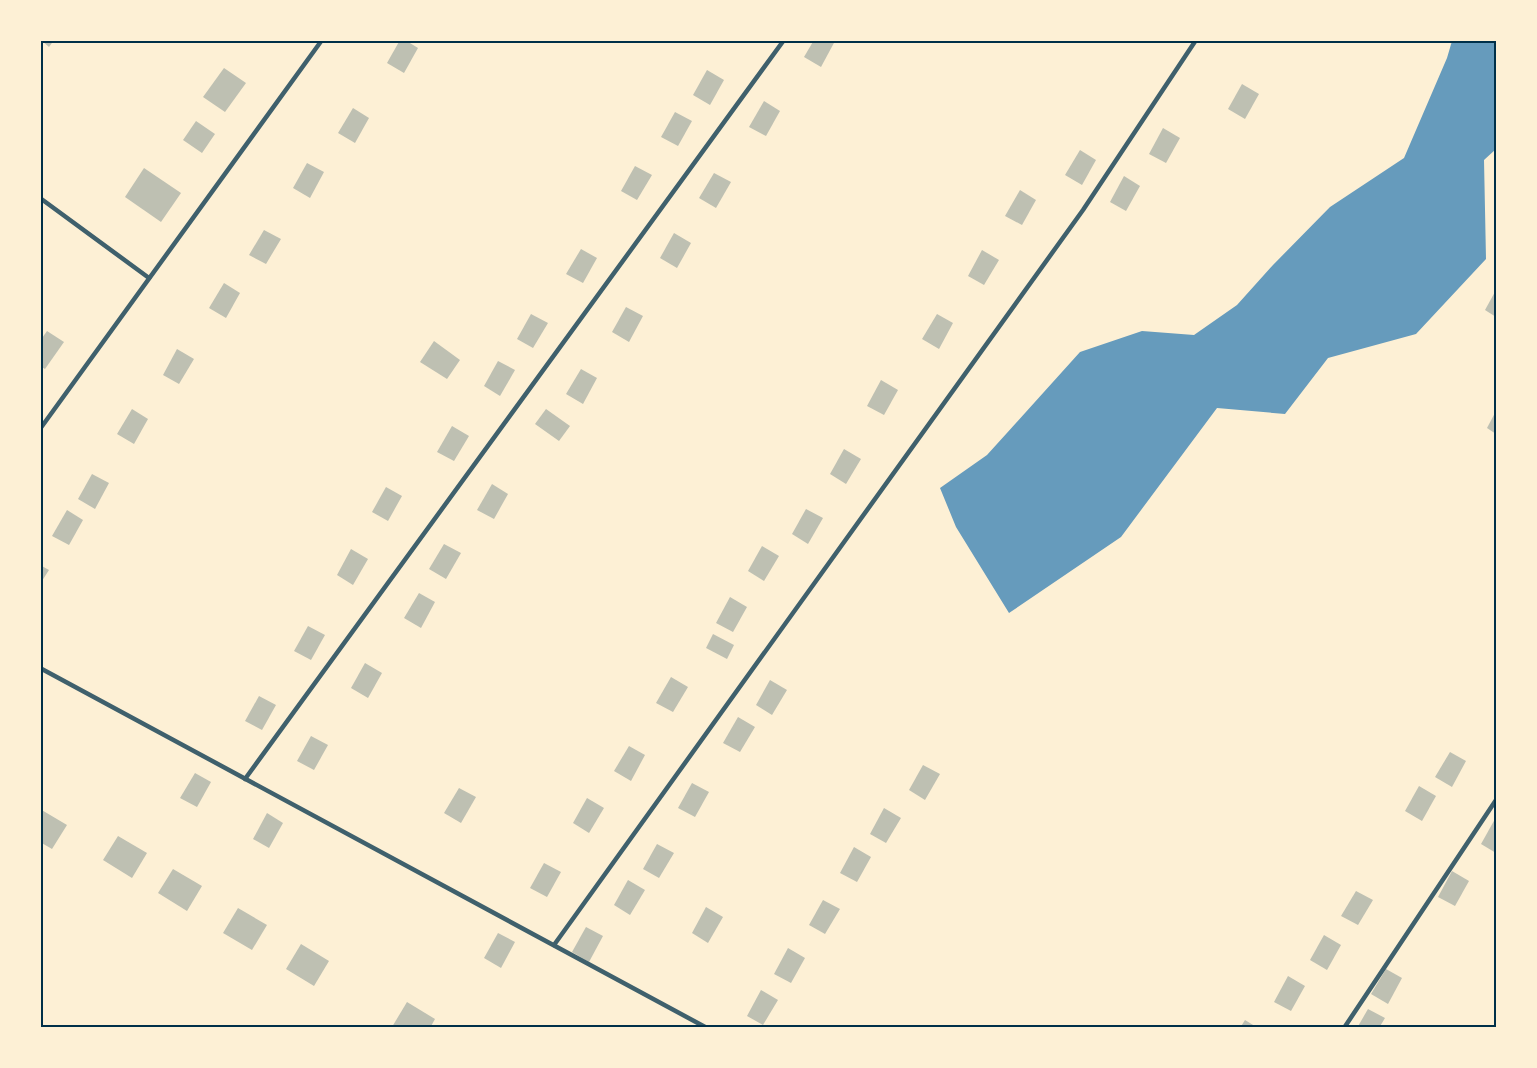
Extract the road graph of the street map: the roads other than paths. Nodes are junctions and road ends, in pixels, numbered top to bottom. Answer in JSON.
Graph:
{"nodes":[{"id":1,"x":322,"y":40,"type":"edge"},
{"id":2,"x":784,"y":40,"type":"edge"},
{"id":3,"x":1196,"y":40,"type":"edge"},
{"id":4,"x":40,"y":198,"type":"edge"},
{"id":5,"x":148,"y":278,"type":"junction"},
{"id":6,"x":40,"y":429,"type":"edge"},
{"id":7,"x":40,"y":668,"type":"edge"},
{"id":8,"x":245,"y":778,"type":"junction"},
{"id":9,"x":1497,"y":801,"type":"edge"},
{"id":10,"x":554,"y":945,"type":"junction"},
{"id":11,"x":707,"y":1028,"type":"edge"},
{"id":12,"x":1344,"y":1028,"type":"edge"}],
"edges":[{"from":1,"to":5,"type":"lane"},
{"from":2,"to":8,"type":"lane"},
{"from":3,"to":10,"type":"lane"},
{"from":4,"to":5,"type":"lane"},
{"from":5,"to":6,"type":"lane"},
{"from":7,"to":8,"type":"lane"},
{"from":8,"to":10,"type":"lane"},
{"from":9,"to":12,"type":"lane"},
{"from":10,"to":11,"type":"lane"}]}
